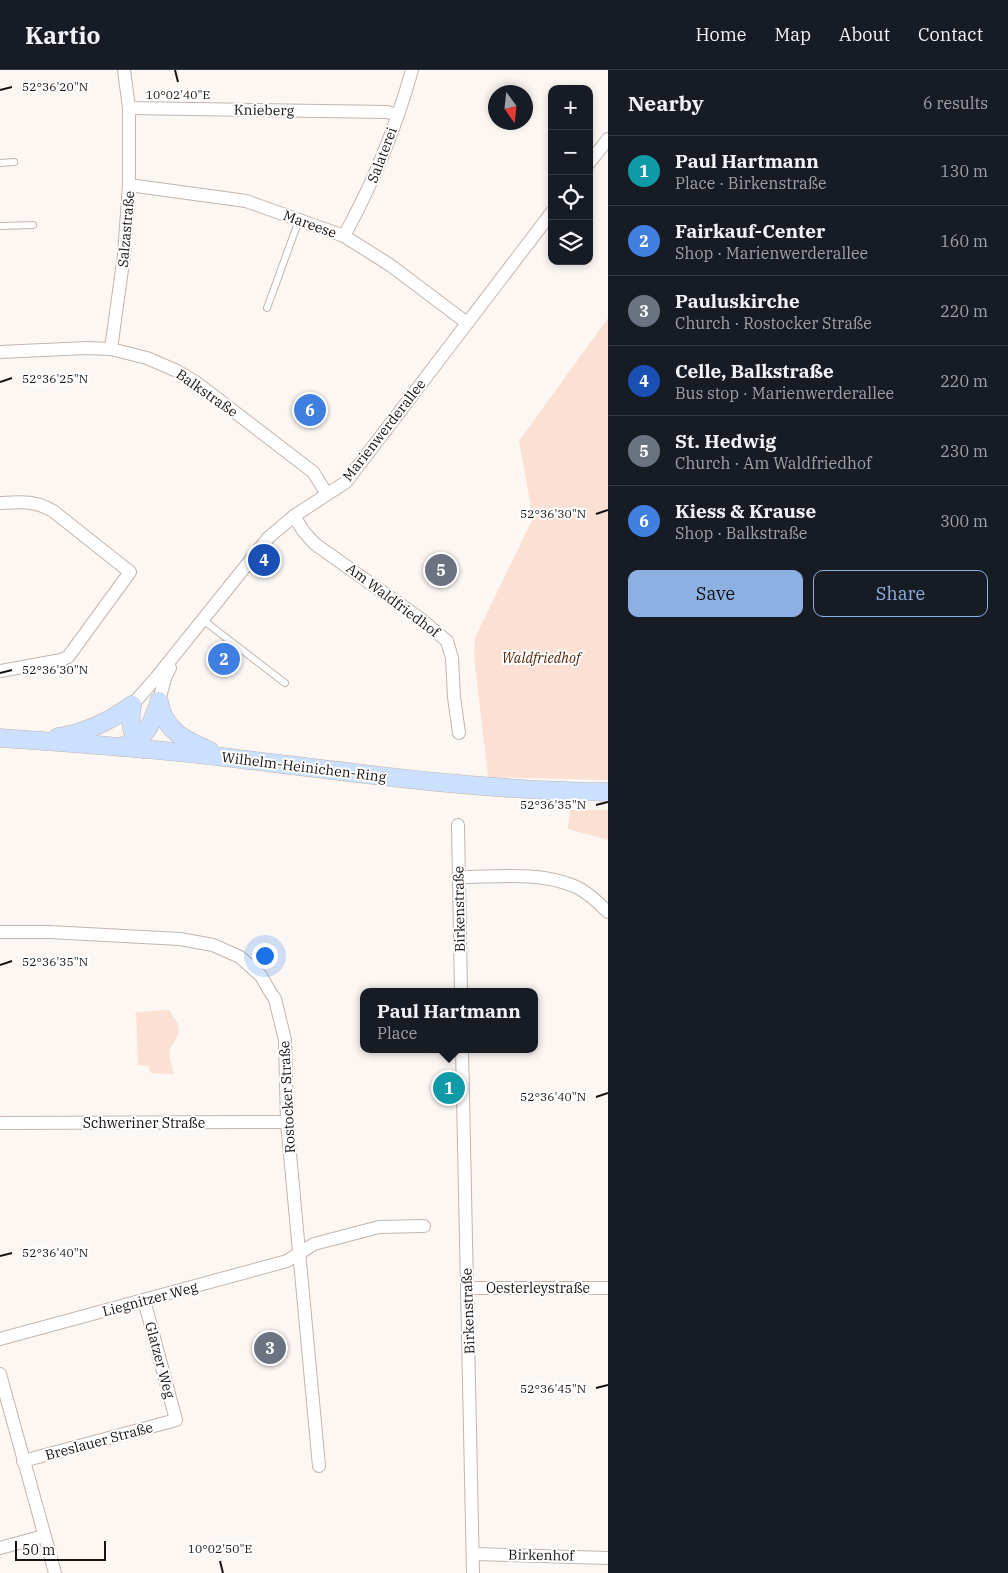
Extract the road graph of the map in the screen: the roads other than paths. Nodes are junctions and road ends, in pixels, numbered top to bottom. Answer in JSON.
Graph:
{"nodes":[{"id":1,"x":124,"y":70,"type":"edge"},
{"id":2,"x":412,"y":70,"type":"edge"},
{"id":3,"x":129,"y":108,"type":"junction"},
{"id":4,"x":397,"y":114,"type":"junction"},
{"id":5,"x":608,"y":138,"type":"edge"},
{"id":6,"x":593,"y":158,"type":"edge"},
{"id":7,"x":14,"y":162,"type":"dead end"},
{"id":8,"x":0,"y":163,"type":"edge"},
{"id":9,"x":129,"y":185,"type":"junction"},
{"id":10,"x":548,"y":217,"type":"edge"},
{"id":11,"x":299,"y":220,"type":"junction"},
{"id":12,"x":33,"y":225,"type":"dead end"},
{"id":13,"x":0,"y":226,"type":"edge"},
{"id":14,"x":344,"y":236,"type":"junction"},
{"id":15,"x":267,"y":308,"type":"dead end"},
{"id":16,"x":466,"y":323,"type":"junction"},
{"id":17,"x":111,"y":349,"type":"junction"},
{"id":18,"x":0,"y":352,"type":"edge"},
{"id":19,"x":327,"y":494,"type":"junction"},
{"id":20,"x":0,"y":503,"type":"edge"},
{"id":21,"x":294,"y":516,"type":"junction"},
{"id":22,"x":203,"y":620,"type":"junction"},
{"id":23,"x":177,"y":652,"type":"junction"},
{"id":24,"x":0,"y":671,"type":"edge"},
{"id":25,"x":286,"y":683,"type":"dead end"},
{"id":26,"x":159,"y":701,"type":"junction"},
{"id":27,"x":132,"y":705,"type":"junction"},
{"id":28,"x":459,"y":734,"type":"dead end"},
{"id":29,"x":0,"y":738,"type":"edge"},
{"id":30,"x":36,"y":740,"type":"junction"},
{"id":31,"x":141,"y":745,"type":"junction"},
{"id":32,"x":222,"y":756,"type":"junction"},
{"id":33,"x":608,"y":792,"type":"edge"},
{"id":34,"x":458,"y":826,"type":"dead end"},
{"id":35,"x":459,"y":878,"type":"junction"},
{"id":36,"x":608,"y":912,"type":"edge"},
{"id":37,"x":0,"y":932,"type":"edge"},
{"id":38,"x":461,"y":988,"type":"edge"},
{"id":39,"x":462,"y":1053,"type":"edge"},
{"id":40,"x":287,"y":1122,"type":"junction"},
{"id":41,"x":0,"y":1123,"type":"edge"},
{"id":42,"x":424,"y":1226,"type":"dead end"},
{"id":43,"x":298,"y":1253,"type":"junction"},
{"id":44,"x":467,"y":1288,"type":"junction"},
{"id":45,"x":608,"y":1288,"type":"edge"},
{"id":46,"x":144,"y":1300,"type":"junction"},
{"id":47,"x":0,"y":1339,"type":"edge"},
{"id":48,"x":0,"y":1374,"type":"edge"},
{"id":49,"x":176,"y":1420,"type":"joint"},
{"id":50,"x":23,"y":1461,"type":"junction"},
{"id":51,"x":318,"y":1466,"type":"dead end"},
{"id":52,"x":44,"y":1536,"type":"junction"},
{"id":53,"x":0,"y":1548,"type":"edge"},
{"id":54,"x":474,"y":1554,"type":"junction"},
{"id":55,"x":608,"y":1558,"type":"edge"},
{"id":56,"x":55,"y":1573,"type":"edge"},
{"id":57,"x":474,"y":1573,"type":"edge"}],
"edges":[{"from":1,"to":3,"type":"street","name":"Salzastraße"},
{"from":2,"to":4,"type":"street","name":"Salaterei"},
{"from":3,"to":4,"type":"street","name":"Knieberg"},
{"from":3,"to":9,"type":"street","name":"Salzastraße"},
{"from":4,"to":14,"type":"street","name":"Salaterei"},
{"from":5,"to":6,"type":"street"},
{"from":7,"to":8,"type":"lane"},
{"from":9,"to":11,"type":"street","name":"Mareese"},
{"from":9,"to":17,"type":"street","name":"Salzastraße"},
{"from":10,"to":16,"type":"street","name":"Marienwerderallee"},
{"from":11,"to":14,"type":"street","name":"Mareese"},
{"from":11,"to":15,"type":"lane"},
{"from":12,"to":13,"type":"lane"},
{"from":14,"to":16,"type":"street","name":"Mareese"},
{"from":16,"to":19,"type":"street","name":"Marienwerderallee"},
{"from":17,"to":18,"type":"street","name":"Balkstraße"},
{"from":17,"to":19,"type":"street","name":"Balkstraße"},
{"from":19,"to":21,"type":"street","name":"Marienwerderallee"},
{"from":20,"to":24,"type":"street"},
{"from":21,"to":22,"type":"street","name":"Marienwerderallee"},
{"from":21,"to":28,"type":"street","name":"Am Waldfriedhof"},
{"from":22,"to":23,"type":"street","name":"Marienwerderallee"},
{"from":22,"to":25,"type":"lane"},
{"from":23,"to":26,"type":"street","name":"Marienwerderallee"},
{"from":23,"to":27,"type":"street","name":"Marienwerderallee"},
{"from":26,"to":31,"type":"main road"},
{"from":26,"to":32,"type":"main road"},
{"from":27,"to":30,"type":"main road"},
{"from":27,"to":31,"type":"main road"},
{"from":29,"to":30,"type":"main road","name":"Wilhelm-Heinichen-Ring"},
{"from":30,"to":31,"type":"main road","name":"Wilhelm-Heinichen-Ring"},
{"from":31,"to":32,"type":"main road","name":"Wilhelm-Heinichen-Ring"},
{"from":32,"to":33,"type":"main road","name":"Wilhelm-Heinichen-Ring"},
{"from":34,"to":35,"type":"street","name":"Birkenstraße"},
{"from":35,"to":36,"type":"street"},
{"from":35,"to":38,"type":"street","name":"Birkenstraße"},
{"from":37,"to":40,"type":"street","name":"Rostocker Straße"},
{"from":39,"to":44,"type":"street","name":"Birkenstraße"},
{"from":40,"to":41,"type":"street","name":"Schweriner Straße"},
{"from":40,"to":43,"type":"street","name":"Rostocker Straße"},
{"from":42,"to":43,"type":"street"},
{"from":43,"to":46,"type":"street","name":"Liegnitzer Weg"},
{"from":43,"to":51,"type":"street","name":"Rostocker Straße"},
{"from":44,"to":45,"type":"street","name":"Oesterleystraße"},
{"from":44,"to":54,"type":"street","name":"Birkenstraße"},
{"from":46,"to":47,"type":"street","name":"Liegnitzer Weg"},
{"from":46,"to":49,"type":"street","name":"Glatzer Weg"},
{"from":48,"to":50,"type":"street"},
{"from":49,"to":50,"type":"street","name":"Breslauer Straße"},
{"from":50,"to":52,"type":"street"},
{"from":52,"to":53,"type":"street"},
{"from":52,"to":56,"type":"street"},
{"from":54,"to":55,"type":"street","name":"Birkenhof"},
{"from":54,"to":57,"type":"street","name":"Birkenstraße"}]}
